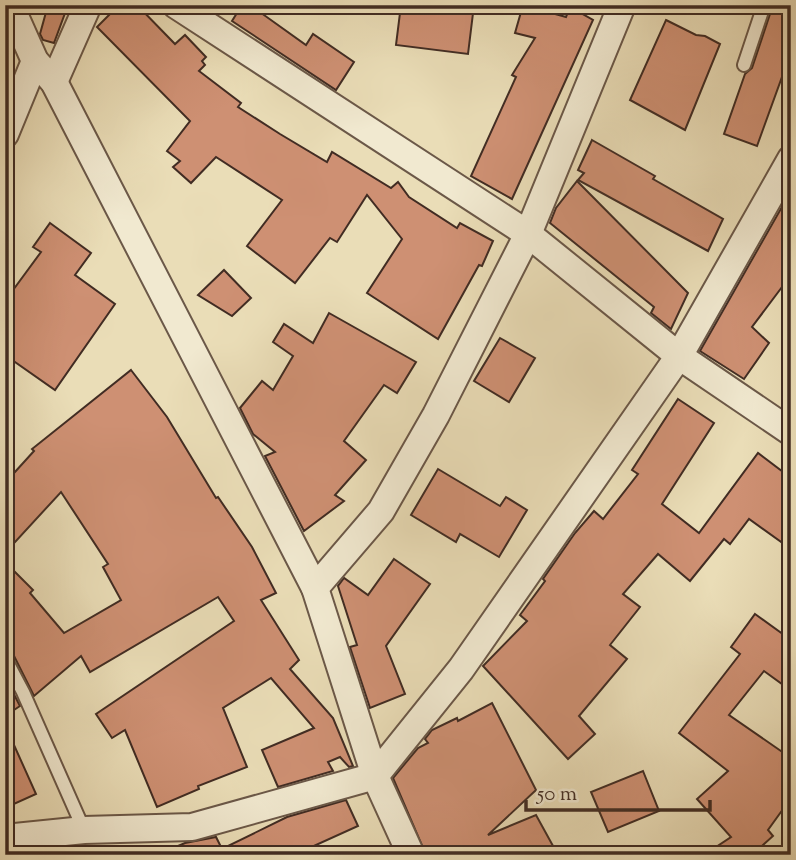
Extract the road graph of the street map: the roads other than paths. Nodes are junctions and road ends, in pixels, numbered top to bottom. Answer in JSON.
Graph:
{"nodes":[{"id":1,"x":10,"y":5,"type":"edge"},
{"id":2,"x":88,"y":5,"type":"edge"},
{"id":3,"x":176,"y":5,"type":"edge"},
{"id":4,"x":622,"y":5,"type":"edge"},
{"id":5,"x":764,"y":5,"type":"edge"},
{"id":6,"x":35,"y":61,"type":"junction"},
{"id":7,"x":744,"y":65,"type":"dead end"},
{"id":8,"x":54,"y":82,"type":"junction"},
{"id":9,"x":5,"y":134,"type":"edge"},
{"id":10,"x":791,"y":159,"type":"edge"},
{"id":11,"x":528,"y":234,"type":"junction"},
{"id":12,"x":679,"y":356,"type":"junction"},
{"id":13,"x":791,"y":432,"type":"edge"},
{"id":14,"x":315,"y":589,"type":"junction"},
{"id":15,"x":5,"y":658,"type":"edge"},
{"id":16,"x":374,"y":776,"type":"junction"},
{"id":17,"x":84,"y":830,"type":"junction"},
{"id":18,"x":5,"y":838,"type":"edge"},
{"id":19,"x":411,"y":855,"type":"edge"}],
"edges":[{"from":1,"to":6,"type":"street"},
{"from":2,"to":8,"type":"street"},
{"from":3,"to":11,"type":"street"},
{"from":4,"to":11,"type":"street"},
{"from":5,"to":7,"type":"lane"},
{"from":6,"to":8,"type":"street"},
{"from":6,"to":9,"type":"street"},
{"from":8,"to":14,"type":"street"},
{"from":10,"to":12,"type":"street"},
{"from":11,"to":12,"type":"street"},
{"from":11,"to":14,"type":"street"},
{"from":12,"to":13,"type":"street"},
{"from":12,"to":16,"type":"street"},
{"from":14,"to":16,"type":"street"},
{"from":15,"to":17,"type":"lane"},
{"from":16,"to":17,"type":"street"},
{"from":16,"to":19,"type":"street"},
{"from":17,"to":18,"type":"street"}]}
